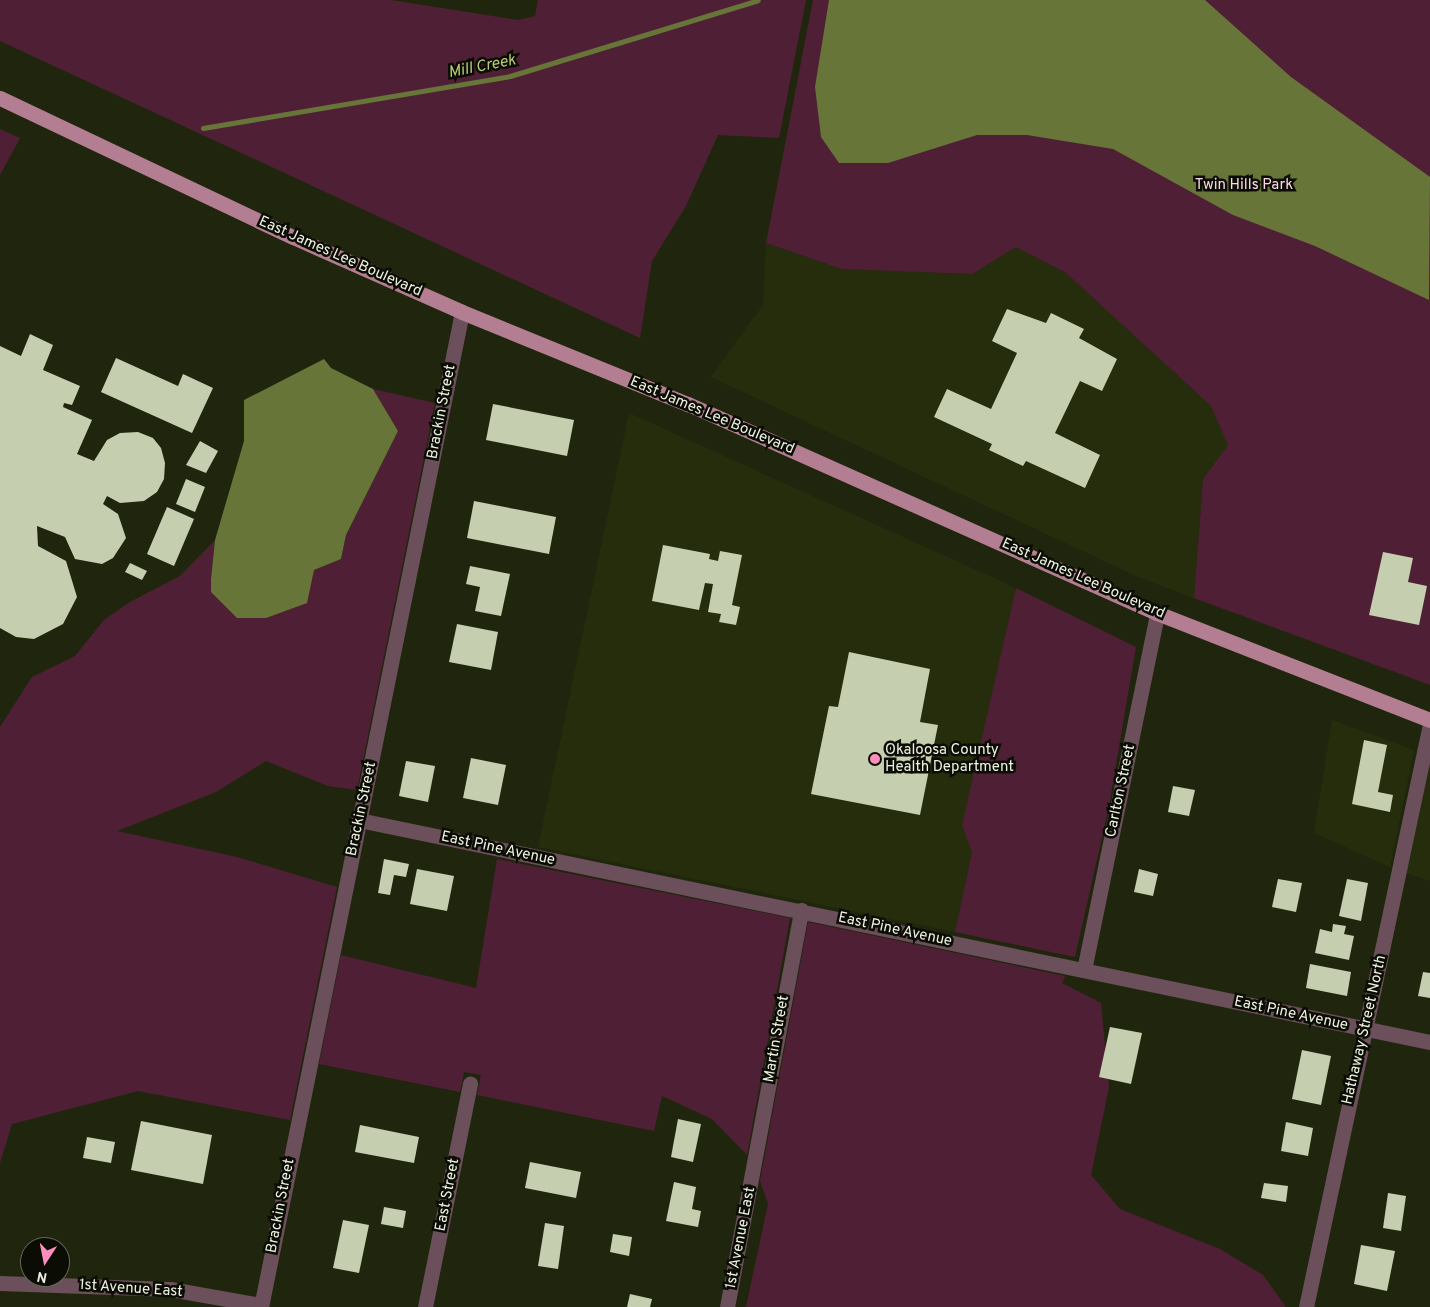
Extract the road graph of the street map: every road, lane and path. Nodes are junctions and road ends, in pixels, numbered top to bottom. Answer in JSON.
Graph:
{"nodes":[{"id":1,"x":0,"y":98,"type":"edge"},
{"id":2,"x":462,"y":312,"type":"junction"},
{"id":3,"x":1157,"y":613,"type":"junction"},
{"id":4,"x":1430,"y":720,"type":"edge"},
{"id":5,"x":1430,"y":724,"type":"edge"},
{"id":6,"x":360,"y":820,"type":"junction"},
{"id":7,"x":801,"y":910,"type":"junction"},
{"id":8,"x":1084,"y":970,"type":"junction"},
{"id":9,"x":1368,"y":1030,"type":"junction"},
{"id":10,"x":1430,"y":1042,"type":"edge"},
{"id":11,"x":470,"y":1084,"type":"dead end"},
{"id":12,"x":753,"y":1169,"type":"joint"},
{"id":13,"x":0,"y":1283,"type":"edge"},
{"id":14,"x":261,"y":1306,"type":"edge"},
{"id":15,"x":426,"y":1307,"type":"edge"},
{"id":16,"x":727,"y":1307,"type":"edge"},
{"id":17,"x":1306,"y":1307,"type":"edge"}],
"edges":[{"from":1,"to":2,"type":"main road","name":"East James Lee Boulevard"},
{"from":2,"to":3,"type":"main road","name":"East James Lee Boulevard"},
{"from":2,"to":6,"type":"street","name":"Brackin Street"},
{"from":3,"to":4,"type":"main road","name":"East James Lee Boulevard"},
{"from":3,"to":8,"type":"street","name":"Carlton Street"},
{"from":5,"to":9,"type":"street","name":"Hathaway Street North"},
{"from":6,"to":7,"type":"street","name":"East Pine Avenue"},
{"from":6,"to":14,"type":"street","name":"Brackin Street"},
{"from":7,"to":8,"type":"street","name":"East Pine Avenue"},
{"from":7,"to":12,"type":"street","name":"Martin Street"},
{"from":8,"to":9,"type":"street","name":"East Pine Avenue"},
{"from":9,"to":10,"type":"street","name":"East Pine Avenue"},
{"from":9,"to":17,"type":"street","name":"Hathaway Street North"},
{"from":11,"to":15,"type":"street","name":"East Street"},
{"from":12,"to":16,"type":"street","name":"1st Avenue East"},
{"from":13,"to":14,"type":"street","name":"1st Avenue East"}]}
